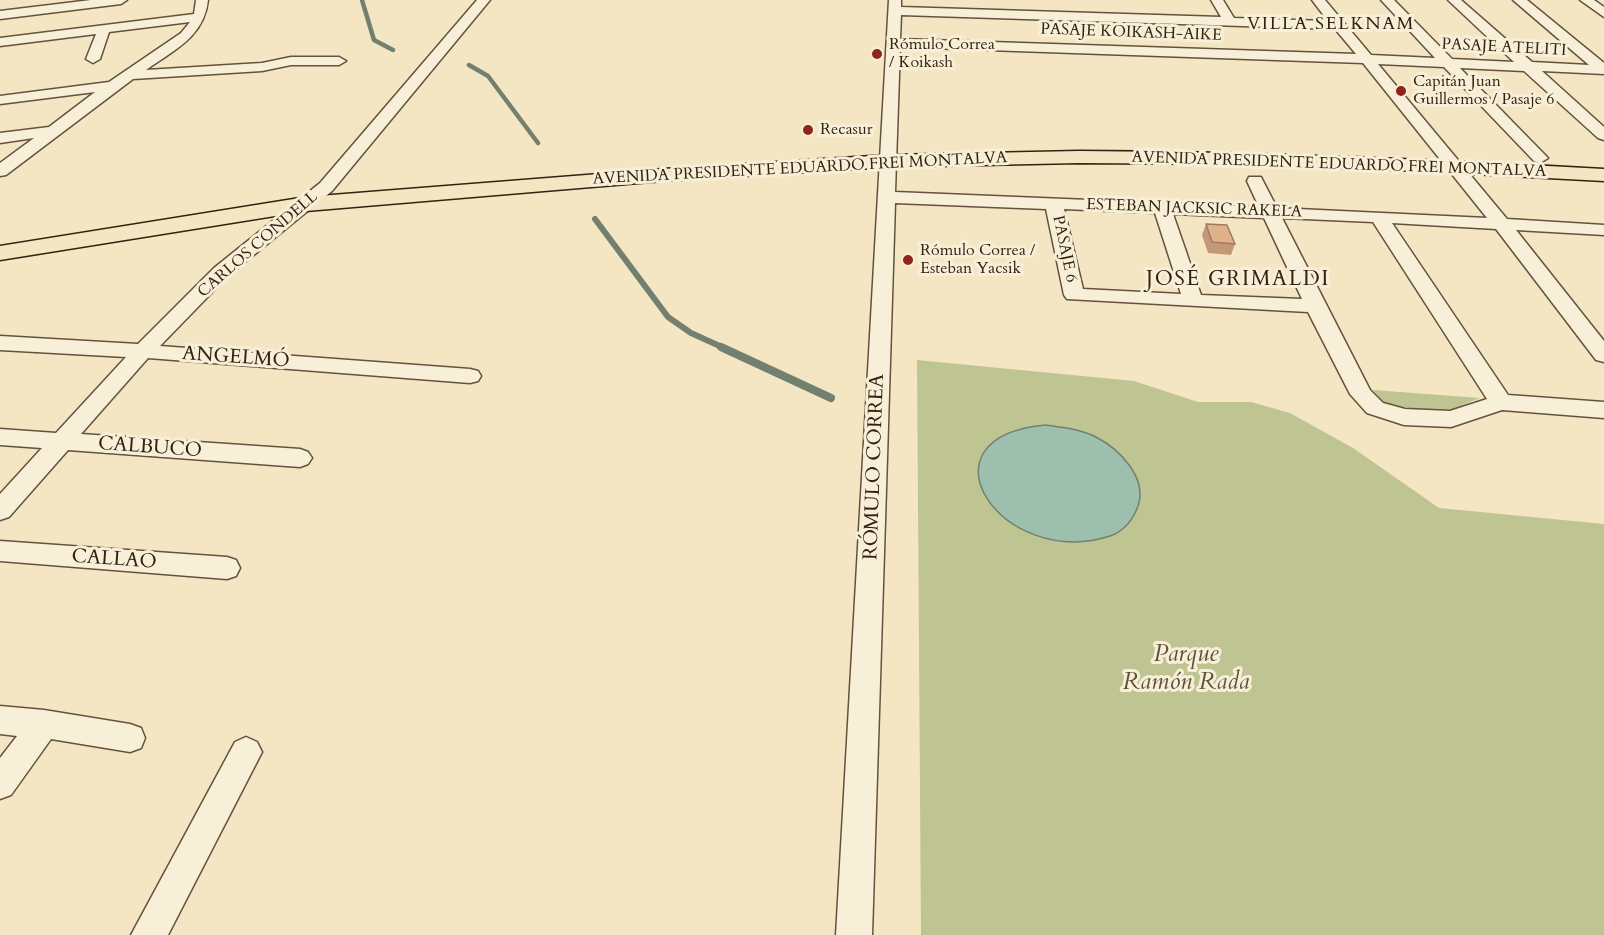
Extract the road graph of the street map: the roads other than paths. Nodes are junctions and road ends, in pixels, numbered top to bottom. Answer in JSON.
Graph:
{"nodes":[{"id":1,"x":121,"y":0,"type":"edge"},
{"id":2,"x":202,"y":0,"type":"edge"},
{"id":3,"x":484,"y":0,"type":"edge"},
{"id":4,"x":1131,"y":0,"type":"edge"},
{"id":5,"x":1217,"y":0,"type":"edge"},
{"id":6,"x":1318,"y":0,"type":"edge"},
{"id":7,"x":1387,"y":0,"type":"edge"},
{"id":8,"x":1454,"y":0,"type":"edge"},
{"id":9,"x":1519,"y":0,"type":"edge"},
{"id":10,"x":1586,"y":0,"type":"edge"},
{"id":11,"x":895,"y":5,"type":"edge"},
{"id":12,"x":1604,"y":13,"type":"edge"},
{"id":13,"x":0,"y":15,"type":"edge"},
{"id":14,"x":200,"y":17,"type":"junction"},
{"id":15,"x":1139,"y":19,"type":"junction"},
{"id":16,"x":1230,"y":21,"type":"junction"},
{"id":17,"x":1339,"y":25,"type":"junction"},
{"id":18,"x":104,"y":29,"type":"junction"},
{"id":19,"x":893,"y":43,"type":"junction"},
{"id":20,"x":2,"y":45,"type":"edge"},
{"id":21,"x":1156,"y":57,"type":"junction"},
{"id":22,"x":93,"y":59,"type":"dead end"},
{"id":23,"x":1367,"y":59,"type":"junction"},
{"id":24,"x":339,"y":61,"type":"dead end"},
{"id":25,"x":1448,"y":63,"type":"junction"},
{"id":26,"x":1528,"y":67,"type":"junction"},
{"id":27,"x":1604,"y":70,"type":"edge"},
{"id":28,"x":128,"y":75,"type":"junction"},
{"id":29,"x":113,"y":86,"type":"junction"},
{"id":30,"x":0,"y":100,"type":"edge"},
{"id":31,"x":54,"y":131,"type":"junction"},
{"id":32,"x":1604,"y":135,"type":"edge"},
{"id":33,"x":0,"y":138,"type":"edge"},
{"id":34,"x":888,"y":155,"type":"junction"},
{"id":35,"x":1540,"y":158,"type":"junction"},
{"id":36,"x":1451,"y":160,"type":"junction"},
{"id":37,"x":1604,"y":161,"type":"edge"},
{"id":38,"x":0,"y":171,"type":"edge"},
{"id":39,"x":1604,"y":175,"type":"edge"},
{"id":40,"x":1255,"y":180,"type":"dead end"},
{"id":41,"x":326,"y":186,"type":"junction"},
{"id":42,"x":886,"y":197,"type":"junction"},
{"id":43,"x":306,"y":204,"type":"junction"},
{"id":44,"x":1054,"y":204,"type":"junction"},
{"id":45,"x":1162,"y":207,"type":"junction"},
{"id":46,"x":1271,"y":213,"type":"junction"},
{"id":47,"x":1379,"y":217,"type":"junction"},
{"id":48,"x":1501,"y":224,"type":"junction"},
{"id":49,"x":1604,"y":230,"type":"edge"},
{"id":50,"x":0,"y":238,"type":"edge"},
{"id":51,"x":0,"y":253,"type":"edge"},
{"id":52,"x":1193,"y":300,"type":"junction"},
{"id":53,"x":1315,"y":306,"type":"junction"},
{"id":54,"x":0,"y":343,"type":"edge"},
{"id":55,"x":143,"y":351,"type":"junction"},
{"id":56,"x":1604,"y":355,"type":"edge"},
{"id":57,"x":470,"y":376,"type":"dead end"},
{"id":58,"x":1501,"y":402,"type":"junction"},
{"id":59,"x":1604,"y":410,"type":"edge"},
{"id":60,"x":0,"y":437,"type":"edge"},
{"id":61,"x":61,"y":442,"type":"junction"},
{"id":62,"x":300,"y":458,"type":"dead end"},
{"id":63,"x":0,"y":510,"type":"edge"},
{"id":64,"x":0,"y":551,"type":"edge"},
{"id":65,"x":227,"y":568,"type":"dead end"},
{"id":66,"x":0,"y":720,"type":"edge"},
{"id":67,"x":44,"y":724,"type":"junction"},
{"id":68,"x":130,"y":738,"type":"dead end"},
{"id":69,"x":246,"y":752,"type":"dead end"},
{"id":70,"x":0,"y":784,"type":"edge"},
{"id":71,"x":149,"y":935,"type":"edge"},
{"id":72,"x":854,"y":935,"type":"edge"}],
"edges":[{"from":1,"to":13,"type":"street"},
{"from":2,"to":14,"type":"street"},
{"from":3,"to":41,"type":"street","name":"CARLOS CONDELL"},
{"from":4,"to":15,"type":"street"},
{"from":5,"to":16,"type":"street"},
{"from":6,"to":17,"type":"street"},
{"from":7,"to":25,"type":"street"},
{"from":8,"to":26,"type":"street"},
{"from":9,"to":27,"type":"street"},
{"from":10,"to":12,"type":"street"},
{"from":11,"to":15,"type":"street"},
{"from":11,"to":19,"type":"street","name":"RÓMULO CORREA"},
{"from":14,"to":18,"type":"street"},
{"from":14,"to":28,"type":"street"},
{"from":15,"to":16,"type":"street"},
{"from":15,"to":21,"type":"street"},
{"from":16,"to":17,"type":"street"},
{"from":17,"to":23,"type":"street"},
{"from":18,"to":20,"type":"street"},
{"from":18,"to":22,"type":"street"},
{"from":19,"to":21,"type":"street","name":"PASAJE KOIKASH-AIKE"},
{"from":19,"to":34,"type":"street","name":"RÓMULO CORREA"},
{"from":21,"to":23,"type":"street","name":"PASAJE KOIKASH-AIKE"},
{"from":23,"to":25,"type":"street","name":"PASAJE ATELITI"},
{"from":23,"to":36,"type":"street"},
{"from":24,"to":28,"type":"street"},
{"from":25,"to":26,"type":"street","name":"PASAJE ATELITI"},
{"from":25,"to":35,"type":"street"},
{"from":26,"to":27,"type":"street","name":"PASAJE ATELITI"},
{"from":26,"to":32,"type":"street"},
{"from":28,"to":29,"type":"street"},
{"from":29,"to":30,"type":"street"},
{"from":29,"to":31,"type":"street"},
{"from":31,"to":33,"type":"street"},
{"from":31,"to":38,"type":"street"},
{"from":34,"to":36,"type":"main road","name":"AVENIDA PRESIDENTE EDUARDO FREI MONTALVA"},
{"from":34,"to":41,"type":"main road","name":"AVENIDA PRESIDENTE EDUARDO FREI MONTALVA"},
{"from":34,"to":42,"type":"street","name":"RÓMULO CORREA"},
{"from":34,"to":43,"type":"main road","name":"AVENIDA PRESIDENTE EDUARDO FREI MONTALVA"},
{"from":35,"to":36,"type":"main road","name":"AVENIDA PRESIDENTE EDUARDO FREI MONTALVA"},
{"from":35,"to":37,"type":"main road","name":"AVENIDA PRESIDENTE EDUARDO FREI MONTALVA"},
{"from":36,"to":39,"type":"main road","name":"AVENIDA PRESIDENTE EDUARDO FREI MONTALVA"},
{"from":36,"to":48,"type":"street"},
{"from":40,"to":46,"type":"street"},
{"from":41,"to":43,"type":"street","name":"CARLOS CONDELL"},
{"from":41,"to":50,"type":"main road","name":"AVENIDA PRESIDENTE EDUARDO FREI MONTALVA"},
{"from":42,"to":44,"type":"street","name":"ESTEBAN JACKSIC RAKELA"},
{"from":42,"to":72,"type":"street","name":"RÓMULO CORREA"},
{"from":43,"to":51,"type":"main road","name":"AVENIDA PRESIDENTE EDUARDO FREI MONTALVA"},
{"from":43,"to":55,"type":"street","name":"CARLOS CONDELL"},
{"from":44,"to":45,"type":"street","name":"ESTEBAN JACKSIC RAKELA"},
{"from":44,"to":52,"type":"street","name":"PASAJE 6"},
{"from":45,"to":46,"type":"street","name":"ESTEBAN JACKSIC RAKELA"},
{"from":45,"to":52,"type":"street"},
{"from":46,"to":47,"type":"street","name":"ESTEBAN JACKSIC RAKELA"},
{"from":46,"to":53,"type":"street"},
{"from":47,"to":48,"type":"street","name":"ESTEBAN JACKSIC RAKELA"},
{"from":47,"to":58,"type":"street"},
{"from":48,"to":49,"type":"street","name":"ESTEBAN JACKSIC RAKELA"},
{"from":48,"to":56,"type":"street"},
{"from":52,"to":53,"type":"street"},
{"from":53,"to":58,"type":"street"},
{"from":54,"to":55,"type":"street","name":"ANGELMÓ"},
{"from":55,"to":57,"type":"street","name":"ANGELMÓ"},
{"from":55,"to":61,"type":"street","name":"CARLOS CONDELL"},
{"from":58,"to":59,"type":"street"},
{"from":60,"to":61,"type":"street","name":"CALBUCO"},
{"from":61,"to":62,"type":"street","name":"CALBUCO"},
{"from":61,"to":63,"type":"street","name":"CARLOS CONDELL"},
{"from":64,"to":65,"type":"street","name":"CALLAO"},
{"from":66,"to":67,"type":"street"},
{"from":67,"to":68,"type":"street"},
{"from":67,"to":70,"type":"street"},
{"from":69,"to":71,"type":"street"}]}
